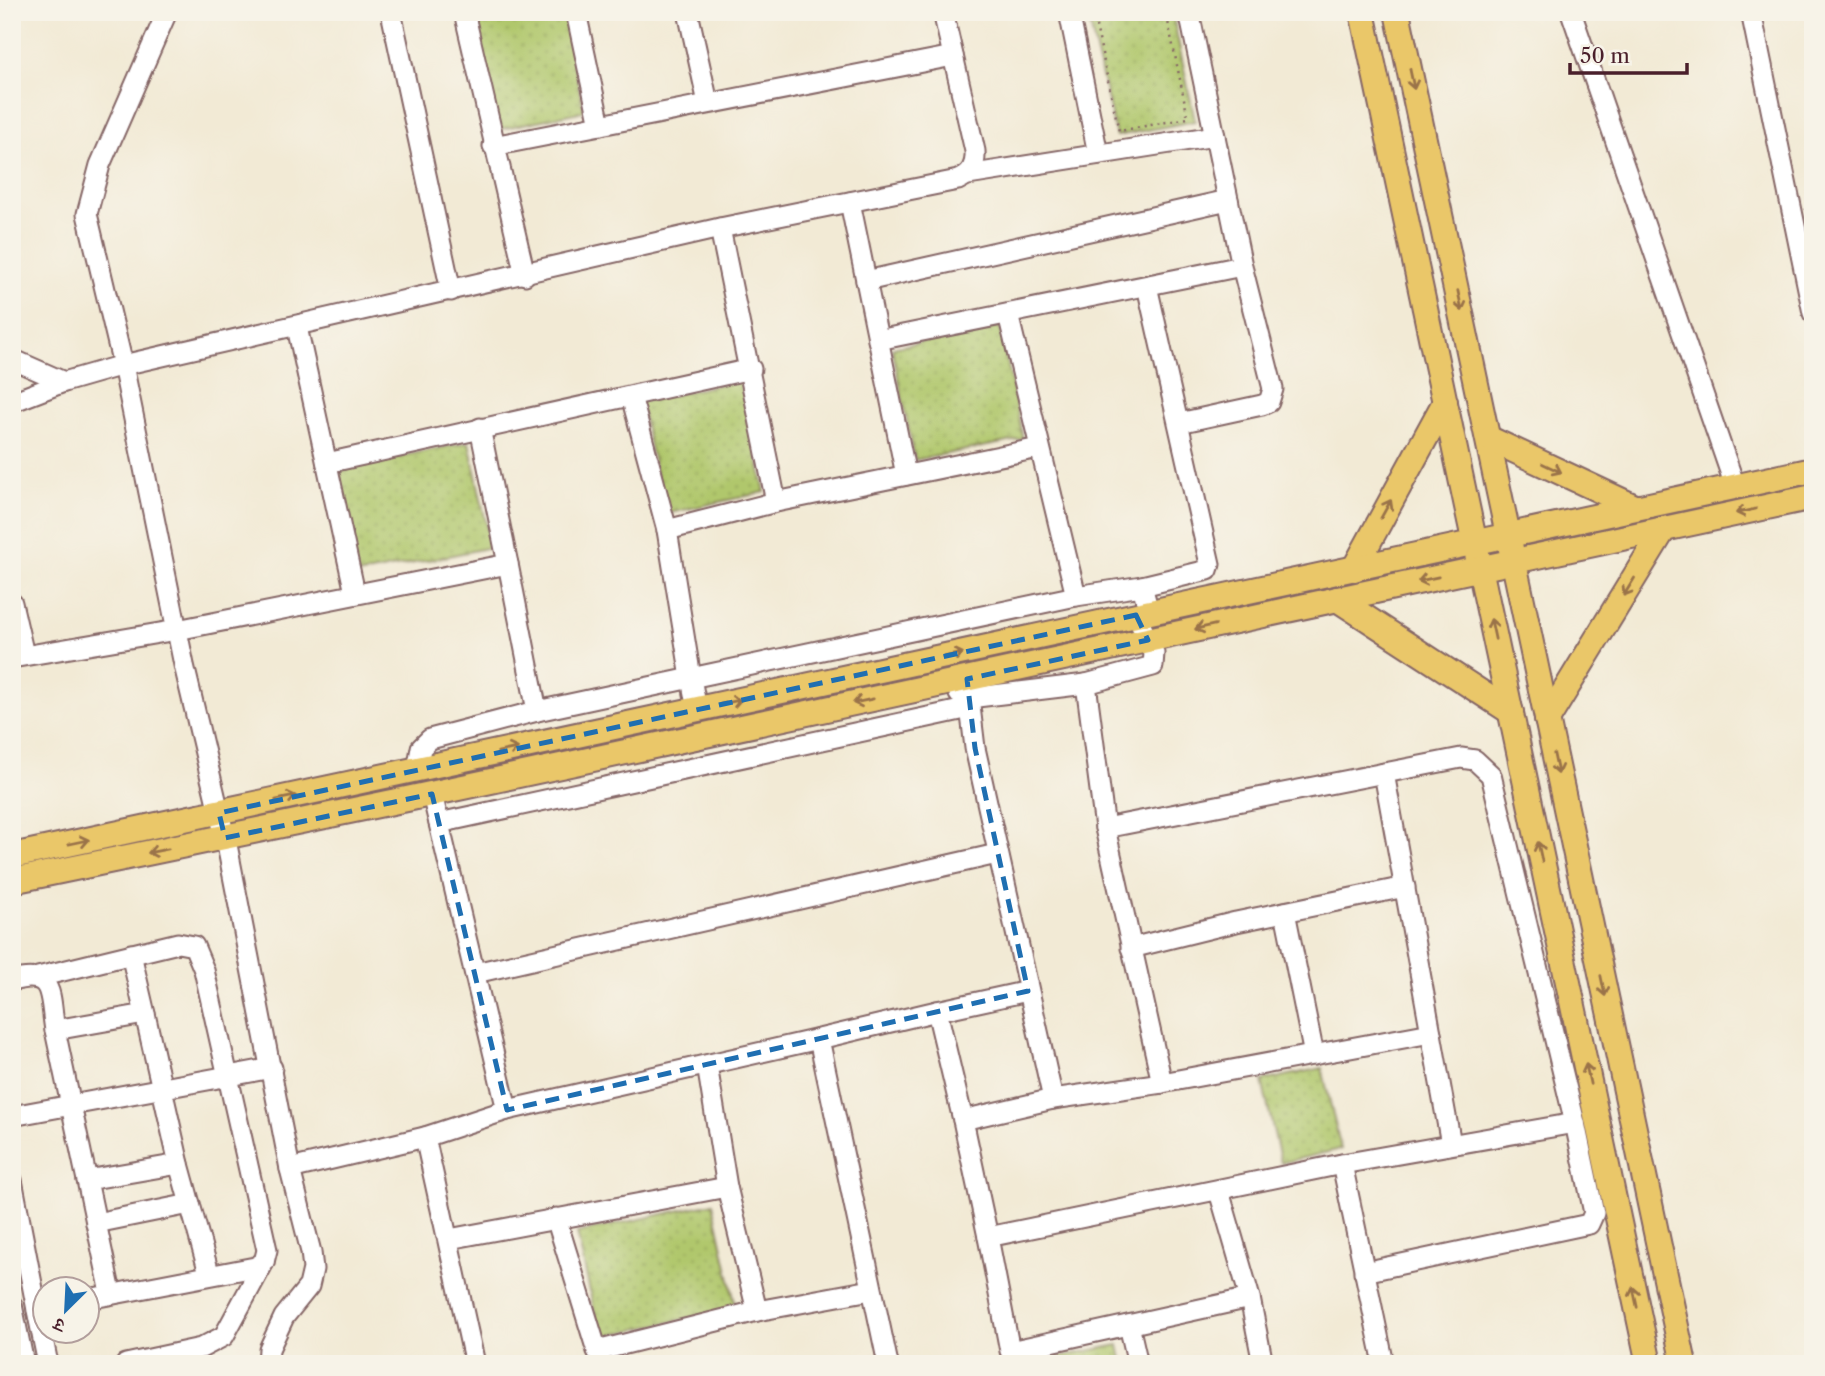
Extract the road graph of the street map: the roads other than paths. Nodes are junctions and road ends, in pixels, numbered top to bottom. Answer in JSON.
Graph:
{"nodes":[{"id":1,"x":167,"y":12,"type":"edge"},
{"id":2,"x":391,"y":12,"type":"edge"},
{"id":3,"x":464,"y":12,"type":"edge"},
{"id":4,"x":576,"y":12,"type":"edge"},
{"id":5,"x":688,"y":12,"type":"edge"},
{"id":6,"x":943,"y":12,"type":"edge"},
{"id":7,"x":1069,"y":12,"type":"edge"},
{"id":8,"x":1189,"y":12,"type":"edge"},
{"id":9,"x":1362,"y":12,"type":"edge"},
{"id":10,"x":1397,"y":12,"type":"edge"},
{"id":11,"x":1571,"y":12,"type":"edge"},
{"id":12,"x":1751,"y":12,"type":"edge"},
{"id":13,"x":953,"y":56,"type":"junction"},
{"id":14,"x":708,"y":103,"type":"junction"},
{"id":15,"x":600,"y":125,"type":"junction"},
{"id":16,"x":1215,"y":136,"type":"junction"},
{"id":17,"x":493,"y":145,"type":"junction"},
{"id":18,"x":1098,"y":154,"type":"junction"},
{"id":19,"x":968,"y":175,"type":"junction"},
{"id":20,"x":1228,"y":200,"type":"junction"},
{"id":21,"x":850,"y":202,"type":"junction"},
{"id":22,"x":720,"y":228,"type":"junction"},
{"id":23,"x":1242,"y":266,"type":"junction"},
{"id":24,"x":525,"y":275,"type":"junction"},
{"id":25,"x":866,"y":281,"type":"junction"},
{"id":26,"x":1147,"y":286,"type":"junction"},
{"id":27,"x":451,"y":291,"type":"junction"},
{"id":28,"x":1813,"y":313,"type":"edge"},
{"id":29,"x":1008,"y":314,"type":"junction"},
{"id":30,"x":297,"y":327,"type":"junction"},
{"id":31,"x":878,"y":340,"type":"junction"},
{"id":32,"x":12,"y":359,"type":"edge"},
{"id":33,"x":124,"y":365,"type":"junction"},
{"id":34,"x":751,"y":369,"type":"junction"},
{"id":35,"x":64,"y":382,"type":"junction"},
{"id":36,"x":631,"y":396,"type":"junction"},
{"id":37,"x":12,"y":402,"type":"edge"},
{"id":38,"x":1445,"y":402,"type":"junction"},
{"id":39,"x":1179,"y":423,"type":"junction"},
{"id":40,"x":480,"y":428,"type":"junction"},
{"id":41,"x":1490,"y":439,"type":"junction"},
{"id":42,"x":1039,"y":448,"type":"junction"},
{"id":43,"x":327,"y":463,"type":"junction"},
{"id":44,"x":1813,"y":470,"type":"edge"},
{"id":45,"x":906,"y":475,"type":"junction"},
{"id":46,"x":1735,"y":486,"type":"junction"},
{"id":47,"x":1813,"y":497,"type":"edge"},
{"id":48,"x":776,"y":502,"type":"junction"},
{"id":49,"x":1635,"y":507,"type":"junction"},
{"id":50,"x":1664,"y":529,"type":"junction"},
{"id":51,"x":667,"y":530,"type":"junction"},
{"id":52,"x":1508,"y":536,"type":"junction"},
{"id":53,"x":1475,"y":543,"type":"junction"},
{"id":54,"x":1513,"y":561,"type":"junction"},
{"id":55,"x":508,"y":564,"type":"junction"},
{"id":56,"x":1480,"y":568,"type":"junction"},
{"id":57,"x":1354,"y":569,"type":"junction"},
{"id":58,"x":1142,"y":586,"type":"junction"},
{"id":59,"x":355,"y":593,"type":"junction"},
{"id":60,"x":1076,"y":596,"type":"junction"},
{"id":61,"x":1337,"y":599,"type":"junction"},
{"id":62,"x":12,"y":603,"type":"edge"},
{"id":63,"x":1143,"y":614,"type":"junction"},
{"id":64,"x":177,"y":630,"type":"junction"},
{"id":65,"x":1148,"y":640,"type":"junction"},
{"id":66,"x":18,"y":657,"type":"edge"},
{"id":67,"x":691,"y":678,"type":"junction"},
{"id":68,"x":1086,"y":684,"type":"junction"},
{"id":69,"x":936,"y":686,"type":"junction"},
{"id":70,"x":970,"y":703,"type":"junction"},
{"id":71,"x":697,"y":710,"type":"junction"},
{"id":72,"x":537,"y":711,"type":"junction"},
{"id":73,"x":1511,"y":712,"type":"junction"},
{"id":74,"x":1547,"y":720,"type":"junction"},
{"id":75,"x":417,"y":770,"type":"junction"},
{"id":76,"x":1384,"y":773,"type":"junction"},
{"id":77,"x":432,"y":794,"type":"junction"},
{"id":78,"x":219,"y":813,"type":"junction"},
{"id":79,"x":439,"y":823,"type":"junction"},
{"id":80,"x":1105,"y":828,"type":"junction"},
{"id":81,"x":225,"y":838,"type":"junction"},
{"id":82,"x":998,"y":854,"type":"junction"},
{"id":83,"x":12,"y":856,"type":"edge"},
{"id":84,"x":12,"y":881,"type":"edge"},
{"id":85,"x":1405,"y":887,"type":"junction"},
{"id":86,"x":1285,"y":912,"type":"junction"},
{"id":87,"x":1131,"y":948,"type":"junction"},
{"id":88,"x":131,"y":954,"type":"junction"},
{"id":89,"x":475,"y":974,"type":"junction"},
{"id":90,"x":38,"y":977,"type":"junction"},
{"id":91,"x":12,"y":981,"type":"edge"},
{"id":92,"x":1028,"y":991,"type":"junction"},
{"id":93,"x":937,"y":1012,"type":"junction"},
{"id":94,"x":145,"y":1014,"type":"junction"},
{"id":95,"x":55,"y":1030,"type":"junction"},
{"id":96,"x":1431,"y":1033,"type":"junction"},
{"id":97,"x":819,"y":1040,"type":"junction"},
{"id":98,"x":1314,"y":1055,"type":"junction"},
{"id":99,"x":707,"y":1065,"type":"junction"},
{"id":100,"x":272,"y":1068,"type":"junction"},
{"id":101,"x":229,"y":1077,"type":"junction"},
{"id":102,"x":1161,"y":1083,"type":"junction"},
{"id":103,"x":164,"y":1090,"type":"junction"},
{"id":104,"x":1053,"y":1099,"type":"junction"},
{"id":105,"x":71,"y":1107,"type":"junction"},
{"id":106,"x":508,"y":1110,"type":"junction"},
{"id":107,"x":12,"y":1116,"type":"edge"},
{"id":108,"x":963,"y":1120,"type":"junction"},
{"id":109,"x":1575,"y":1123,"type":"junction"},
{"id":110,"x":425,"y":1137,"type":"junction"},
{"id":111,"x":1451,"y":1144,"type":"junction"},
{"id":112,"x":179,"y":1164,"type":"junction"},
{"id":113,"x":1342,"y":1164,"type":"junction"},
{"id":114,"x":290,"y":1169,"type":"junction"},
{"id":115,"x":12,"y":1180,"type":"edge"},
{"id":116,"x":87,"y":1180,"type":"junction"},
{"id":117,"x":727,"y":1187,"type":"junction"},
{"id":118,"x":1219,"y":1191,"type":"junction"},
{"id":119,"x":190,"y":1204,"type":"junction"},
{"id":120,"x":556,"y":1218,"type":"junction"},
{"id":121,"x":96,"y":1223,"type":"junction"},
{"id":122,"x":988,"y":1237,"type":"junction"},
{"id":123,"x":449,"y":1239,"type":"junction"},
{"id":124,"x":264,"y":1262,"type":"junction"},
{"id":125,"x":1364,"y":1272,"type":"junction"},
{"id":126,"x":209,"y":1273,"type":"junction"},
{"id":127,"x":33,"y":1274,"type":"edge"},
{"id":128,"x":871,"y":1290,"type":"junction"},
{"id":129,"x":111,"y":1293,"type":"junction"},
{"id":130,"x":102,"y":1295,"type":"edge"},
{"id":131,"x":1250,"y":1298,"type":"junction"},
{"id":132,"x":12,"y":1305,"type":"edge"},
{"id":133,"x":757,"y":1311,"type":"junction"},
{"id":134,"x":1129,"y":1325,"type":"junction"},
{"id":135,"x":45,"y":1344,"type":"edge"},
{"id":136,"x":598,"y":1358,"type":"edge"},
{"id":137,"x":1011,"y":1358,"type":"edge"},
{"id":138,"x":24,"y":1364,"type":"edge"},
{"id":139,"x":48,"y":1364,"type":"edge"},
{"id":140,"x":126,"y":1364,"type":"edge"},
{"id":141,"x":268,"y":1364,"type":"edge"},
{"id":142,"x":475,"y":1364,"type":"edge"},
{"id":143,"x":888,"y":1364,"type":"edge"},
{"id":144,"x":1138,"y":1364,"type":"edge"},
{"id":145,"x":1263,"y":1364,"type":"edge"},
{"id":146,"x":1384,"y":1364,"type":"edge"},
{"id":147,"x":1649,"y":1364,"type":"edge"},
{"id":148,"x":1684,"y":1364,"type":"edge"}],
"edges":[{"from":1,"to":33,"type":"street"},
{"from":2,"to":27,"type":"street"},
{"from":3,"to":17,"type":"street"},
{"from":4,"to":15,"type":"street"},
{"from":5,"to":14,"type":"street"},
{"from":6,"to":13,"type":"street"},
{"from":7,"to":18,"type":"street"},
{"from":8,"to":16,"type":"street"},
{"from":9,"to":38,"type":"main road"},
{"from":10,"to":41,"type":"main road","one_way":true},
{"from":11,"to":46,"type":"street"},
{"from":12,"to":28,"type":"street"},
{"from":13,"to":14,"type":"street"},
{"from":13,"to":19,"type":"street"},
{"from":14,"to":15,"type":"street"},
{"from":15,"to":17,"type":"street"},
{"from":16,"to":18,"type":"street"},
{"from":16,"to":20,"type":"street"},
{"from":17,"to":24,"type":"street"},
{"from":18,"to":19,"type":"street"},
{"from":19,"to":21,"type":"street"},
{"from":20,"to":23,"type":"street"},
{"from":20,"to":25,"type":"street"},
{"from":21,"to":22,"type":"street"},
{"from":21,"to":25,"type":"street"},
{"from":22,"to":24,"type":"street"},
{"from":22,"to":34,"type":"street"},
{"from":23,"to":26,"type":"street"},
{"from":23,"to":39,"type":"street"},
{"from":24,"to":27,"type":"street"},
{"from":25,"to":31,"type":"street"},
{"from":26,"to":29,"type":"street"},
{"from":26,"to":39,"type":"street"},
{"from":27,"to":30,"type":"street"},
{"from":29,"to":31,"type":"street"},
{"from":29,"to":42,"type":"street"},
{"from":30,"to":33,"type":"street"},
{"from":30,"to":43,"type":"street"},
{"from":31,"to":45,"type":"street"},
{"from":32,"to":35,"type":"street"},
{"from":33,"to":35,"type":"street"},
{"from":33,"to":64,"type":"street"},
{"from":34,"to":36,"type":"street"},
{"from":34,"to":48,"type":"street"},
{"from":35,"to":37,"type":"street"},
{"from":36,"to":40,"type":"street"},
{"from":36,"to":51,"type":"street"},
{"from":38,"to":53,"type":"main road"},
{"from":57,"to":38,"type":"main road","one_way":true},
{"from":39,"to":58,"type":"street"},
{"from":40,"to":43,"type":"street"},
{"from":40,"to":55,"type":"street"},
{"from":41,"to":49,"type":"main road","one_way":true},
{"from":41,"to":52,"type":"main road"},
{"from":42,"to":45,"type":"street"},
{"from":42,"to":60,"type":"street"},
{"from":43,"to":59,"type":"street"},
{"from":44,"to":46,"type":"main road"},
{"from":45,"to":48,"type":"street"},
{"from":46,"to":49,"type":"main road"},
{"from":47,"to":50,"type":"main road","one_way":true},
{"from":48,"to":51,"type":"street"},
{"from":49,"to":52,"type":"main road"},
{"from":50,"to":54,"type":"main road"},
{"from":50,"to":74,"type":"main road","one_way":true},
{"from":51,"to":67,"type":"street"},
{"from":52,"to":53,"type":"main road"},
{"from":52,"to":54,"type":"main road"},
{"from":53,"to":56,"type":"main road"},
{"from":53,"to":57,"type":"main road"},
{"from":54,"to":56,"type":"main road"},
{"from":54,"to":74,"type":"main road"},
{"from":55,"to":59,"type":"street"},
{"from":55,"to":72,"type":"street"},
{"from":56,"to":61,"type":"main road","one_way":true},
{"from":73,"to":56,"type":"main road","one_way":true},
{"from":57,"to":63,"type":"main road"},
{"from":58,"to":60,"type":"street"},
{"from":58,"to":63,"type":"street"},
{"from":59,"to":64,"type":"street"},
{"from":60,"to":67,"type":"street"},
{"from":61,"to":65,"type":"main road","one_way":true},
{"from":61,"to":73,"type":"main road"},
{"from":62,"to":66,"type":"street"},
{"from":63,"to":65,"type":"street"},
{"from":71,"to":63,"type":"main road","one_way":true},
{"from":64,"to":66,"type":"street"},
{"from":64,"to":78,"type":"street"},
{"from":65,"to":68,"type":"street"},
{"from":65,"to":69,"type":"main road"},
{"from":67,"to":71,"type":"street"},
{"from":67,"to":72,"type":"street"},
{"from":68,"to":70,"type":"street"},
{"from":68,"to":80,"type":"street"},
{"from":69,"to":70,"type":"street"},
{"from":69,"to":77,"type":"main road","one_way":true},
{"from":70,"to":79,"type":"street"},
{"from":70,"to":82,"type":"street"},
{"from":75,"to":71,"type":"main road","one_way":true},
{"from":72,"to":75,"type":"street"},
{"from":147,"to":73,"type":"main road","one_way":true},
{"from":74,"to":148,"type":"main road","one_way":true},
{"from":78,"to":75,"type":"main road","one_way":true},
{"from":76,"to":80,"type":"street"},
{"from":76,"to":85,"type":"street"},
{"from":76,"to":109,"type":"street"},
{"from":77,"to":79,"type":"street"},
{"from":77,"to":81,"type":"main road"},
{"from":78,"to":81,"type":"street"},
{"from":83,"to":78,"type":"main road","one_way":true},
{"from":79,"to":89,"type":"street"},
{"from":80,"to":87,"type":"street"},
{"from":81,"to":84,"type":"main road","one_way":true},
{"from":81,"to":100,"type":"street"},
{"from":82,"to":89,"type":"street"},
{"from":82,"to":92,"type":"street"},
{"from":85,"to":86,"type":"street"},
{"from":85,"to":96,"type":"street"},
{"from":86,"to":87,"type":"street"},
{"from":86,"to":98,"type":"street"},
{"from":87,"to":102,"type":"street"},
{"from":88,"to":90,"type":"street"},
{"from":88,"to":94,"type":"street"},
{"from":88,"to":101,"type":"street"},
{"from":89,"to":106,"type":"street"},
{"from":90,"to":91,"type":"street"},
{"from":90,"to":95,"type":"street"},
{"from":92,"to":93,"type":"street"},
{"from":92,"to":104,"type":"street"},
{"from":93,"to":97,"type":"street"},
{"from":93,"to":108,"type":"street"},
{"from":94,"to":95,"type":"street"},
{"from":94,"to":103,"type":"street"},
{"from":95,"to":105,"type":"street"},
{"from":96,"to":98,"type":"street"},
{"from":96,"to":111,"type":"street"},
{"from":97,"to":99,"type":"street"},
{"from":97,"to":128,"type":"street"},
{"from":98,"to":102,"type":"street"},
{"from":99,"to":106,"type":"street"},
{"from":99,"to":117,"type":"street"},
{"from":100,"to":101,"type":"street"},
{"from":100,"to":114,"type":"street"},
{"from":101,"to":103,"type":"street"},
{"from":101,"to":124,"type":"street"},
{"from":102,"to":104,"type":"street"},
{"from":103,"to":105,"type":"street"},
{"from":103,"to":112,"type":"street"},
{"from":104,"to":108,"type":"street"},
{"from":105,"to":107,"type":"street"},
{"from":105,"to":116,"type":"street"},
{"from":106,"to":110,"type":"street"},
{"from":108,"to":122,"type":"street"},
{"from":109,"to":111,"type":"street"},
{"from":109,"to":125,"type":"street"},
{"from":110,"to":114,"type":"street"},
{"from":110,"to":123,"type":"street"},
{"from":111,"to":113,"type":"street"},
{"from":112,"to":116,"type":"street"},
{"from":112,"to":119,"type":"street"},
{"from":113,"to":118,"type":"street"},
{"from":113,"to":125,"type":"street"},
{"from":114,"to":141,"type":"street"},
{"from":115,"to":127,"type":"street"},
{"from":116,"to":121,"type":"street"},
{"from":117,"to":120,"type":"street"},
{"from":117,"to":133,"type":"street"},
{"from":118,"to":122,"type":"street"},
{"from":118,"to":131,"type":"street"},
{"from":119,"to":121,"type":"street"},
{"from":119,"to":126,"type":"street"},
{"from":120,"to":123,"type":"street"},
{"from":120,"to":136,"type":"street"},
{"from":121,"to":129,"type":"street"},
{"from":122,"to":137,"type":"street"},
{"from":123,"to":142,"type":"street"},
{"from":124,"to":126,"type":"street"},
{"from":124,"to":140,"type":"street"},
{"from":125,"to":146,"type":"street"},
{"from":126,"to":129,"type":"street"},
{"from":128,"to":133,"type":"street"},
{"from":128,"to":143,"type":"street"},
{"from":129,"to":130,"type":"street"},
{"from":131,"to":134,"type":"street"},
{"from":131,"to":145,"type":"street"},
{"from":132,"to":138,"type":"street"},
{"from":133,"to":136,"type":"street"},
{"from":134,"to":137,"type":"street"},
{"from":134,"to":144,"type":"street"},
{"from":135,"to":139,"type":"street"}]}
